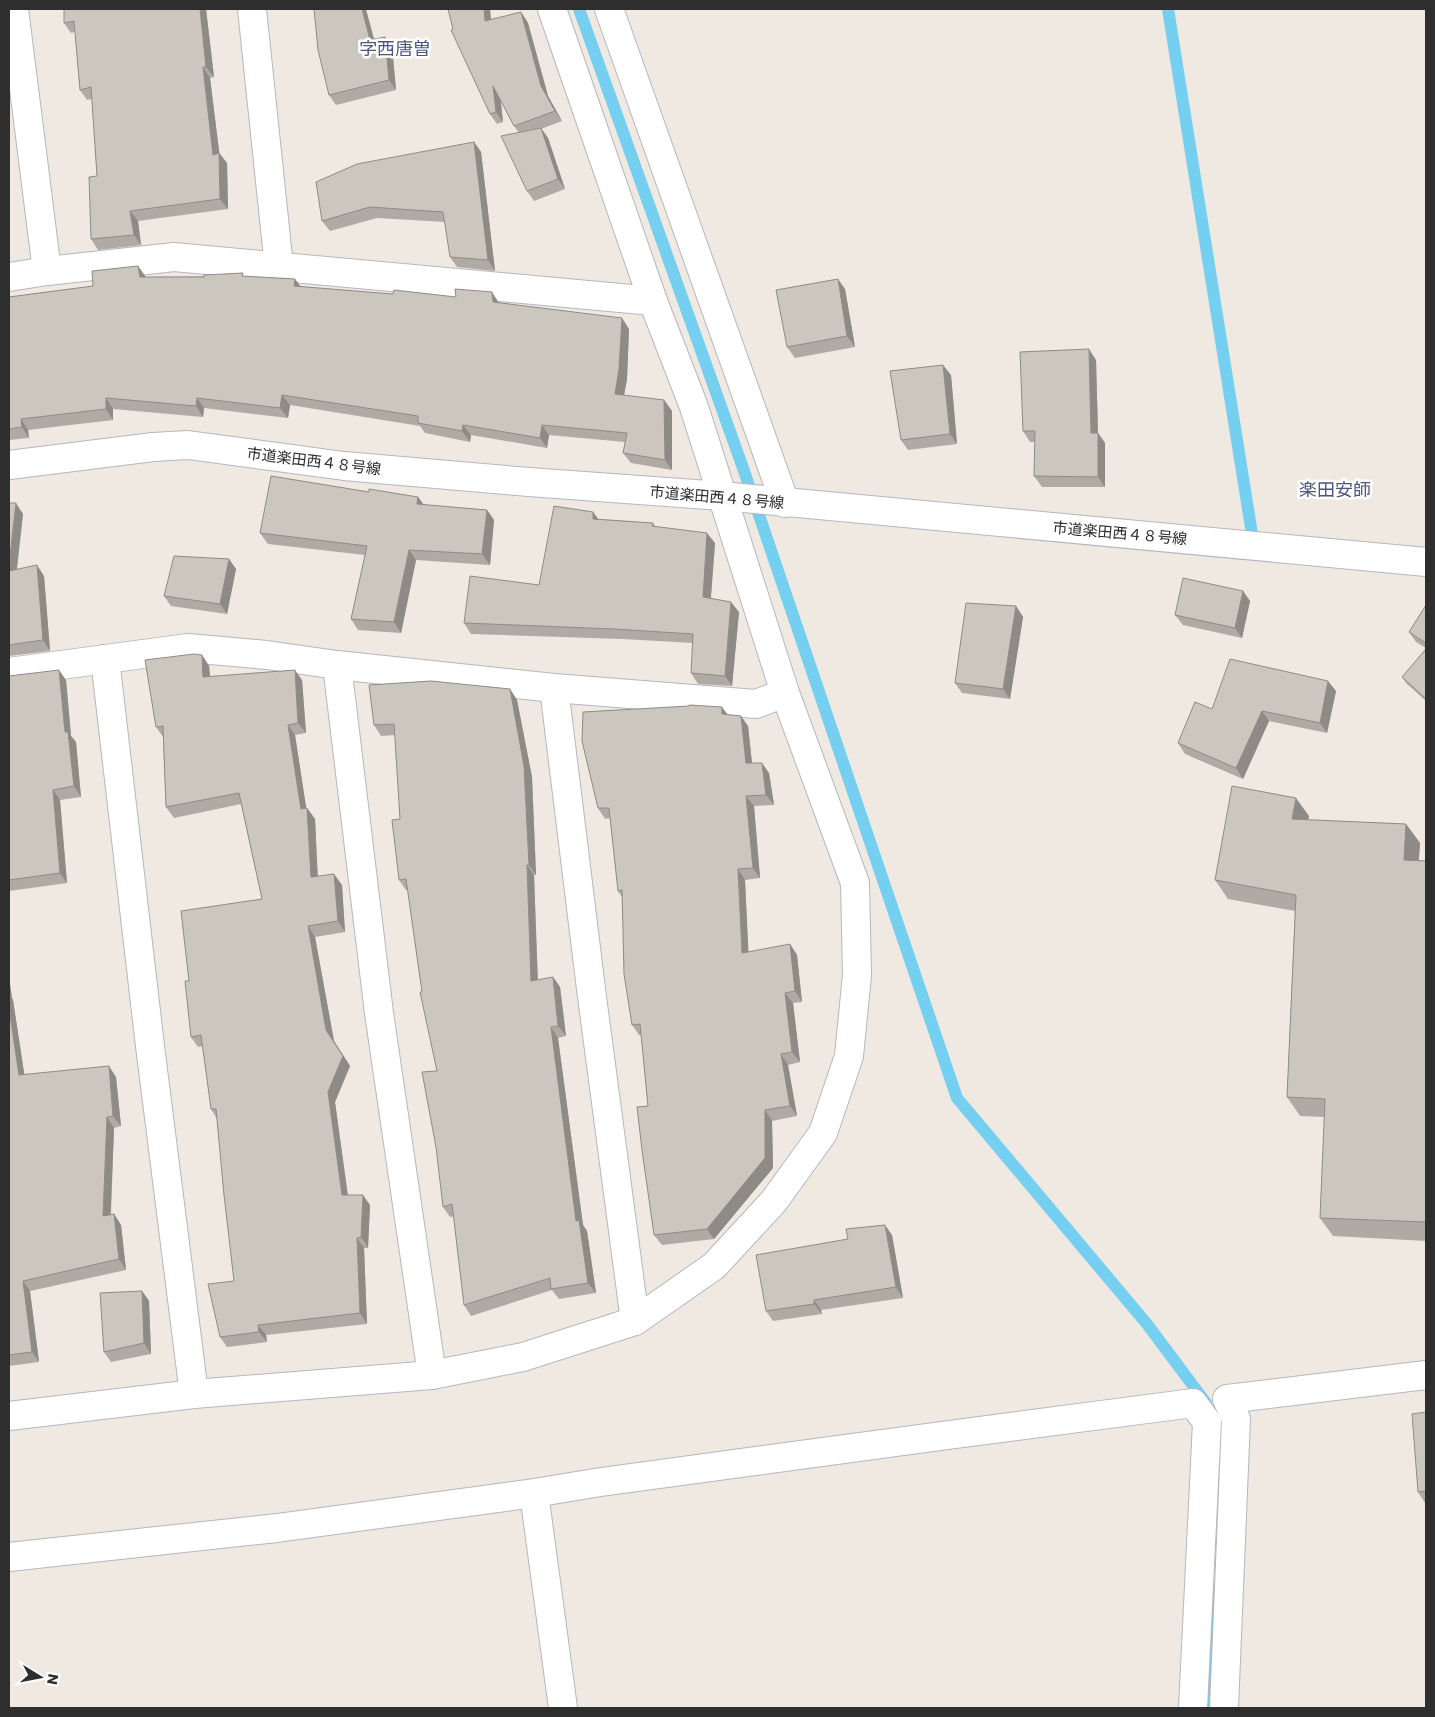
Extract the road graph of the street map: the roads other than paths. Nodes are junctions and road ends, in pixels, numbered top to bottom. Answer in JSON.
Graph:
{"nodes":[{"id":1,"x":14,"y":9,"type":"edge"},
{"id":2,"x":252,"y":9,"type":"edge"},
{"id":3,"x":552,"y":9,"type":"edge"},
{"id":4,"x":609,"y":9,"type":"edge"},
{"id":5,"x":279,"y":267,"type":"junction"},
{"id":6,"x":47,"y":271,"type":"junction"},
{"id":7,"x":9,"y":276,"type":"edge"},
{"id":8,"x":653,"y":302,"type":"junction"},
{"id":9,"x":9,"y":465,"type":"edge"},
{"id":10,"x":722,"y":496,"type":"junction"},
{"id":11,"x":785,"y":503,"type":"junction"},
{"id":12,"x":1426,"y":562,"type":"edge"},
{"id":13,"x":105,"y":659,"type":"junction"},
{"id":14,"x":337,"y":665,"type":"junction"},
{"id":15,"x":9,"y":672,"type":"edge"},
{"id":16,"x":554,"y":688,"type":"junction"},
{"id":17,"x":784,"y":693,"type":"junction"},
{"id":18,"x":635,"y":1321,"type":"junction"},
{"id":19,"x":432,"y":1375,"type":"junction"},
{"id":20,"x":1426,"y":1375,"type":"edge"},
{"id":21,"x":194,"y":1394,"type":"junction"},
{"id":22,"x":9,"y":1416,"type":"edge"},
{"id":23,"x":534,"y":1492,"type":"junction"},
{"id":24,"x":9,"y":1557,"type":"edge"},
{"id":25,"x":563,"y":1708,"type":"edge"},
{"id":26,"x":1193,"y":1708,"type":"edge"},
{"id":27,"x":1224,"y":1708,"type":"edge"}],
"edges":[{"from":1,"to":6,"type":"street"},
{"from":2,"to":5,"type":"street"},
{"from":3,"to":8,"type":"street"},
{"from":4,"to":11,"type":"street"},
{"from":5,"to":6,"type":"street"},
{"from":5,"to":8,"type":"street"},
{"from":6,"to":7,"type":"street"},
{"from":8,"to":10,"type":"street"},
{"from":9,"to":10,"type":"street","name":"市道楽田西４８号線"},
{"from":10,"to":11,"type":"street","name":"市道楽田西４８号線"},
{"from":10,"to":17,"type":"street"},
{"from":11,"to":12,"type":"street","name":"市道楽田西４８号線"},
{"from":13,"to":14,"type":"street"},
{"from":13,"to":15,"type":"street"},
{"from":13,"to":21,"type":"street"},
{"from":14,"to":16,"type":"street"},
{"from":14,"to":19,"type":"street"},
{"from":16,"to":17,"type":"street"},
{"from":16,"to":18,"type":"street"},
{"from":17,"to":18,"type":"street"},
{"from":18,"to":19,"type":"street"},
{"from":19,"to":21,"type":"street"},
{"from":20,"to":27,"type":"street"},
{"from":21,"to":22,"type":"street"},
{"from":23,"to":24,"type":"street"},
{"from":23,"to":25,"type":"street"},
{"from":23,"to":26,"type":"street"}]}
